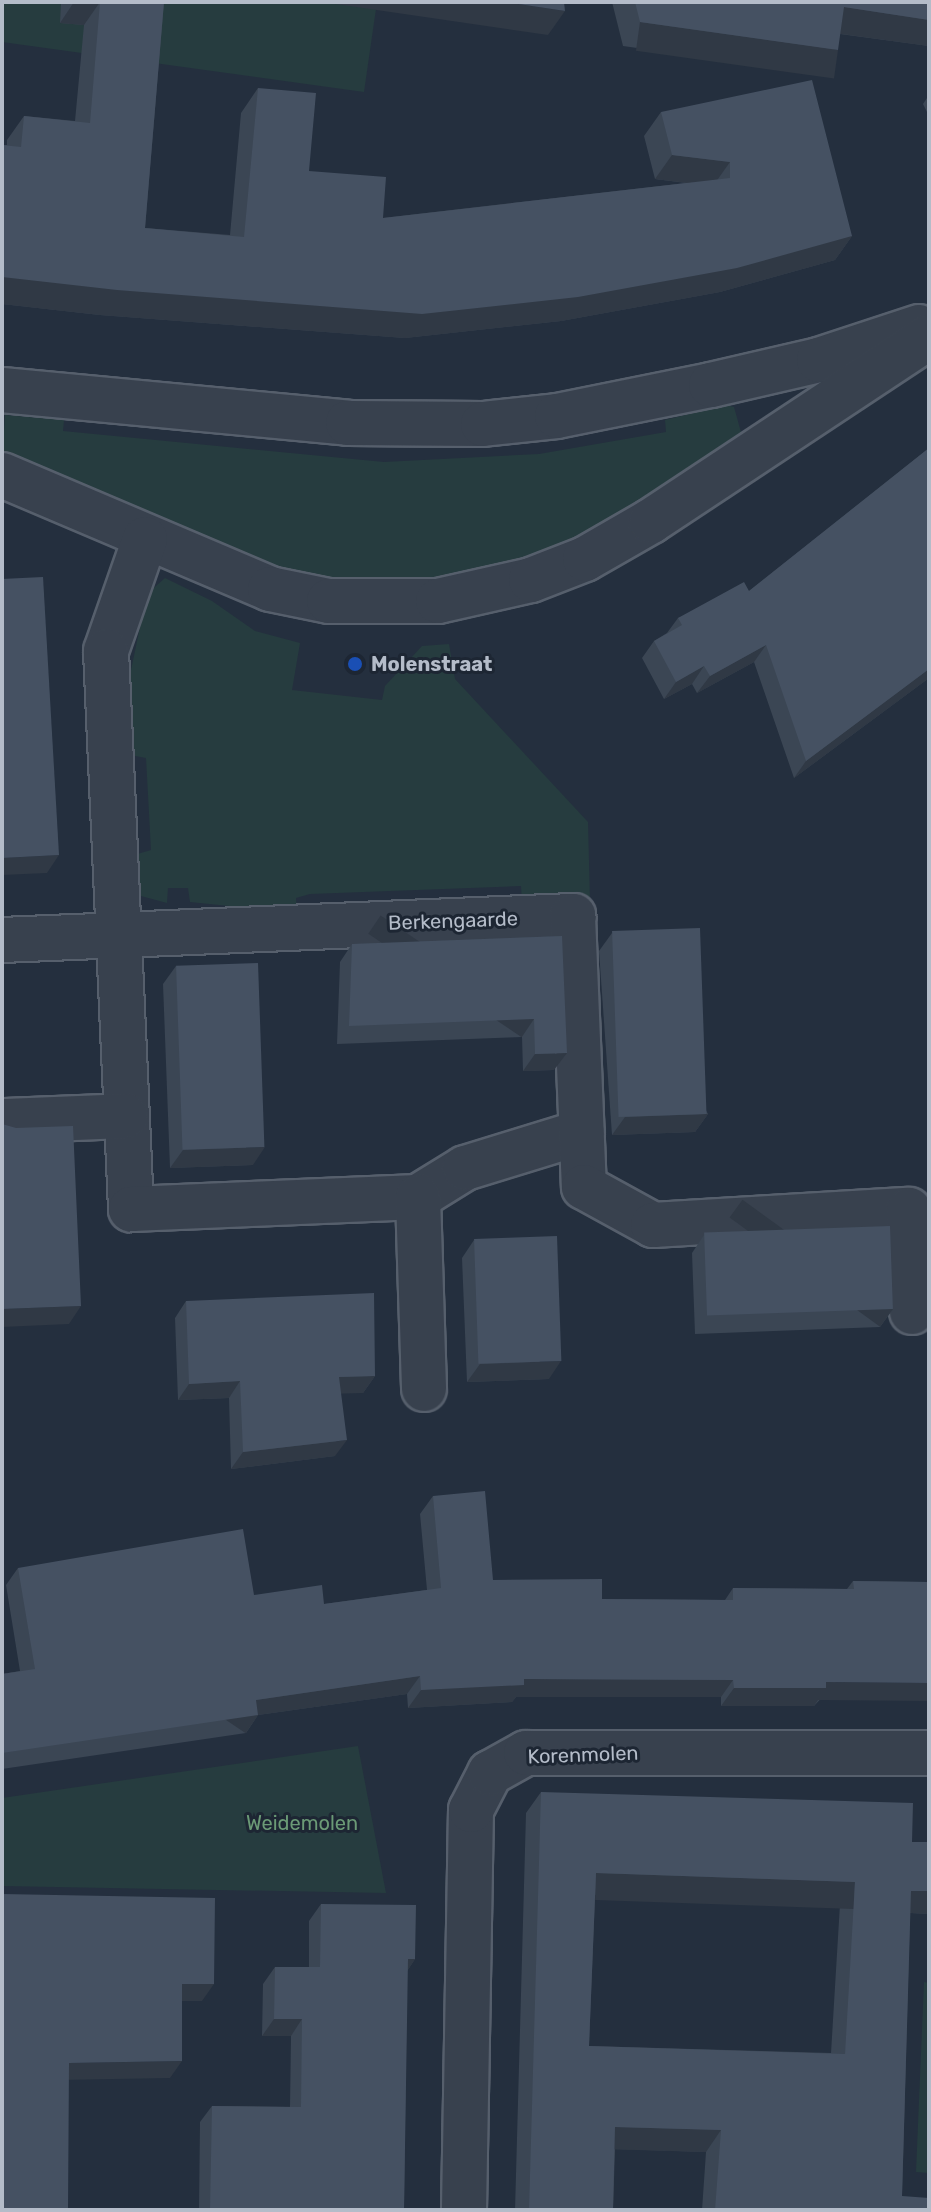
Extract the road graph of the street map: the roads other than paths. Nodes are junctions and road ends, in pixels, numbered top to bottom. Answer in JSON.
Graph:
{"nodes":[{"id":1,"x":929,"y":323,"type":"edge"},
{"id":2,"x":929,"y":337,"type":"edge"},
{"id":3,"x":2,"y":390,"type":"edge"},
{"id":4,"x":2,"y":475,"type":"edge"},
{"id":5,"x":145,"y":539,"type":"junction"},
{"id":6,"x":117,"y":934,"type":"junction"},
{"id":7,"x":2,"y":940,"type":"edge"},
{"id":8,"x":126,"y":1116,"type":"junction"},
{"id":9,"x":2,"y":1121,"type":"edge"},
{"id":10,"x":582,"y":1132,"type":"junction"},
{"id":11,"x":418,"y":1197,"type":"junction"},
{"id":12,"x":912,"y":1312,"type":"dead end"},
{"id":13,"x":424,"y":1389,"type":"dead end"},
{"id":14,"x":929,"y":1753,"type":"edge"},
{"id":15,"x":464,"y":2210,"type":"edge"}],
"edges":[{"from":1,"to":3,"type":"street"},
{"from":2,"to":5,"type":"street"},
{"from":4,"to":5,"type":"street"},
{"from":5,"to":6,"type":"street"},
{"from":6,"to":7,"type":"street","name":"Berkengaarde"},
{"from":6,"to":8,"type":"street"},
{"from":6,"to":10,"type":"street","name":"Berkengaarde"},
{"from":8,"to":9,"type":"street"},
{"from":8,"to":11,"type":"street"},
{"from":10,"to":11,"type":"street"},
{"from":10,"to":12,"type":"street","name":"Berkengaarde"},
{"from":11,"to":13,"type":"street"},
{"from":14,"to":15,"type":"street","name":"Korenmolen"}]}
